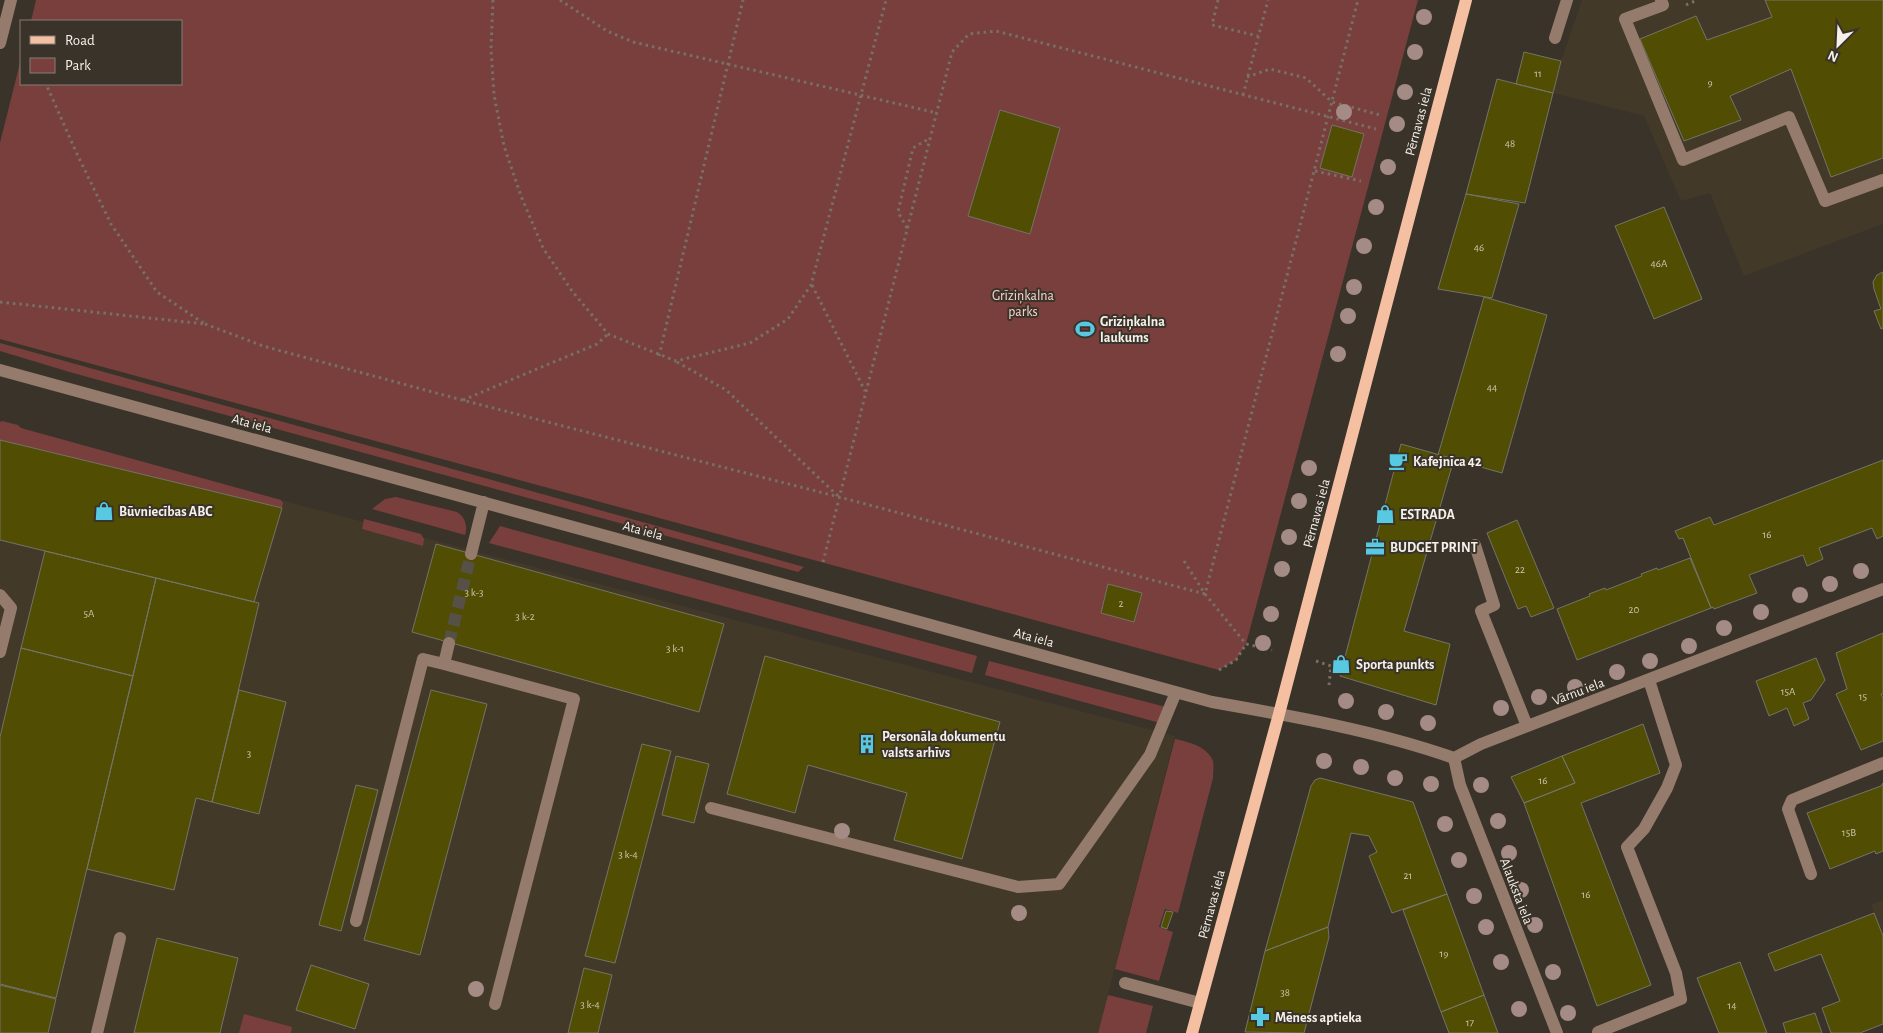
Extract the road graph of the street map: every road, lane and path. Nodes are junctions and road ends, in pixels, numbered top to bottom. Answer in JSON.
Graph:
{"nodes":[{"id":1,"x":493,"y":0,"type":"edge"},
{"id":2,"x":560,"y":0,"type":"edge"},
{"id":3,"x":743,"y":0,"type":"edge"},
{"id":4,"x":886,"y":0,"type":"edge"},
{"id":5,"x":1218,"y":0,"type":"edge"},
{"id":6,"x":1268,"y":0,"type":"edge"},
{"id":7,"x":1358,"y":0,"type":"edge"},
{"id":8,"x":1466,"y":0,"type":"edge"},
{"id":9,"x":1567,"y":0,"type":"edge"},
{"id":10,"x":1661,"y":0,"type":"edge"},
{"id":11,"x":7,"y":4,"type":"edge"},
{"id":12,"x":1258,"y":36,"type":"junction"},
{"id":13,"x":1555,"y":38,"type":"dead end"},
{"id":14,"x":0,"y":43,"type":"edge"},
{"id":15,"x":727,"y":64,"type":"junction"},
{"id":16,"x":1247,"y":77,"type":"junction"},
{"id":17,"x":46,"y":85,"type":"edge"},
{"id":18,"x":1242,"y":94,"type":"junction"},
{"id":19,"x":861,"y":96,"type":"junction"},
{"id":20,"x":1332,"y":102,"type":"junction"},
{"id":21,"x":937,"y":113,"type":"junction"},
{"id":22,"x":1380,"y":115,"type":"dead end"},
{"id":23,"x":1328,"y":117,"type":"junction"},
{"id":24,"x":1376,"y":129,"type":"dead end"},
{"id":25,"x":930,"y":138,"type":"junction"},
{"id":26,"x":1315,"y":171,"type":"junction"},
{"id":27,"x":1883,"y":180,"type":"edge"},
{"id":28,"x":1361,"y":181,"type":"dead end"},
{"id":29,"x":907,"y":229,"type":"junction"},
{"id":30,"x":811,"y":285,"type":"junction"},
{"id":31,"x":0,"y":302,"type":"edge"},
{"id":32,"x":205,"y":324,"type":"junction"},
{"id":33,"x":608,"y":334,"type":"junction"},
{"id":34,"x":659,"y":356,"type":"junction"},
{"id":35,"x":676,"y":362,"type":"junction"},
{"id":36,"x":0,"y":370,"type":"edge"},
{"id":37,"x":866,"y":392,"type":"junction"},
{"id":38,"x":462,"y":400,"type":"junction"},
{"id":39,"x":839,"y":497,"type":"junction"},
{"id":40,"x":484,"y":502,"type":"junction"},
{"id":41,"x":1474,"y":545,"type":"dead end"},
{"id":42,"x":471,"y":554,"type":"tunnel mouth"},
{"id":43,"x":1184,"y":561,"type":"dead end"},
{"id":44,"x":823,"y":562,"type":"dead end"},
{"id":45,"x":1883,"y":590,"type":"edge"},
{"id":46,"x":1205,"y":594,"type":"junction"},
{"id":47,"x":0,"y":595,"type":"edge"},
{"id":48,"x":449,"y":642,"type":"tunnel mouth"},
{"id":49,"x":1246,"y":644,"type":"junction"},
{"id":50,"x":1272,"y":650,"type":"dead end"},
{"id":51,"x":0,"y":652,"type":"edge"},
{"id":52,"x":1316,"y":661,"type":"dead end"},
{"id":53,"x":444,"y":664,"type":"junction"},
{"id":54,"x":1220,"y":670,"type":"dead end"},
{"id":55,"x":1649,"y":680,"type":"junction"},
{"id":56,"x":1329,"y":684,"type":"dead end"},
{"id":57,"x":1176,"y":692,"type":"junction"},
{"id":58,"x":1279,"y":714,"type":"junction"},
{"id":59,"x":1527,"y":726,"type":"junction"},
{"id":60,"x":1454,"y":758,"type":"junction"},
{"id":61,"x":1883,"y":763,"type":"edge"},
{"id":62,"x":711,"y":808,"type":"dead end"},
{"id":63,"x":1811,"y":874,"type":"dead end"},
{"id":64,"x":356,"y":921,"type":"dead end"},
{"id":65,"x":120,"y":938,"type":"dead end"},
{"id":66,"x":1125,"y":983,"type":"dead end"},
{"id":67,"x":1200,"y":1003,"type":"junction"},
{"id":68,"x":495,"y":1004,"type":"dead end"},
{"id":69,"x":1598,"y":1032,"type":"dead end"},
{"id":70,"x":97,"y":1033,"type":"edge"},
{"id":71,"x":1192,"y":1033,"type":"edge"},
{"id":72,"x":1557,"y":1033,"type":"edge"}],
"edges":[{"from":1,"to":33,"type":"path"},
{"from":2,"to":15,"type":"path"},
{"from":3,"to":15,"type":"path"},
{"from":4,"to":19,"type":"path"},
{"from":5,"to":12,"type":"path"},
{"from":6,"to":12,"type":"path"},
{"from":7,"to":20,"type":"path"},
{"from":8,"to":58,"type":"main road","name":"Pērnavas iela"},
{"from":9,"to":13,"type":"street"},
{"from":10,"to":27,"type":"street"},
{"from":11,"to":14,"type":"street"},
{"from":12,"to":16,"type":"path"},
{"from":15,"to":19,"type":"path"},
{"from":15,"to":34,"type":"path"},
{"from":16,"to":18,"type":"path"},
{"from":16,"to":20,"type":"path"},
{"from":17,"to":32,"type":"path"},
{"from":18,"to":21,"type":"path"},
{"from":18,"to":23,"type":"path"},
{"from":19,"to":21,"type":"path"},
{"from":19,"to":30,"type":"path"},
{"from":20,"to":22,"type":"path"},
{"from":20,"to":23,"type":"path"},
{"from":21,"to":25,"type":"path"},
{"from":23,"to":24,"type":"path"},
{"from":23,"to":26,"type":"path"},
{"from":25,"to":29,"type":"path"},
{"from":25,"to":29,"type":"path"},
{"from":26,"to":28,"type":"path"},
{"from":26,"to":46,"type":"path"},
{"from":29,"to":37,"type":"path"},
{"from":30,"to":35,"type":"path"},
{"from":30,"to":37,"type":"path"},
{"from":31,"to":32,"type":"path"},
{"from":32,"to":38,"type":"path"},
{"from":33,"to":34,"type":"path"},
{"from":33,"to":38,"type":"path"},
{"from":34,"to":35,"type":"path"},
{"from":35,"to":39,"type":"path"},
{"from":36,"to":40,"type":"street","name":"Ata iela"},
{"from":37,"to":39,"type":"path"},
{"from":38,"to":39,"type":"path"},
{"from":39,"to":44,"type":"path"},
{"from":39,"to":46,"type":"path"},
{"from":40,"to":42,"type":"street"},
{"from":40,"to":57,"type":"street","name":"Ata iela"},
{"from":41,"to":59,"type":"street"},
{"from":43,"to":46,"type":"path"},
{"from":45,"to":55,"type":"street","name":"Vārnu iela"},
{"from":46,"to":49,"type":"path"},
{"from":47,"to":51,"type":"street"},
{"from":48,"to":53,"type":"street"},
{"from":49,"to":50,"type":"path"},
{"from":49,"to":54,"type":"path"},
{"from":52,"to":56,"type":"path"},
{"from":53,"to":64,"type":"street"},
{"from":53,"to":68,"type":"street"},
{"from":55,"to":59,"type":"street","name":"Vārnu iela"},
{"from":55,"to":69,"type":"street"},
{"from":57,"to":58,"type":"street","name":"Ata iela"},
{"from":57,"to":62,"type":"street"},
{"from":58,"to":60,"type":"street"},
{"from":58,"to":67,"type":"main road","name":"Pērnavas iela"},
{"from":59,"to":60,"type":"street","name":"Vārnu iela"},
{"from":60,"to":72,"type":"street","name":"Alauksta iela"},
{"from":61,"to":63,"type":"street"},
{"from":65,"to":70,"type":"street"},
{"from":66,"to":67,"type":"street"},
{"from":67,"to":71,"type":"main road","name":"Pērnavas iela"}]}
